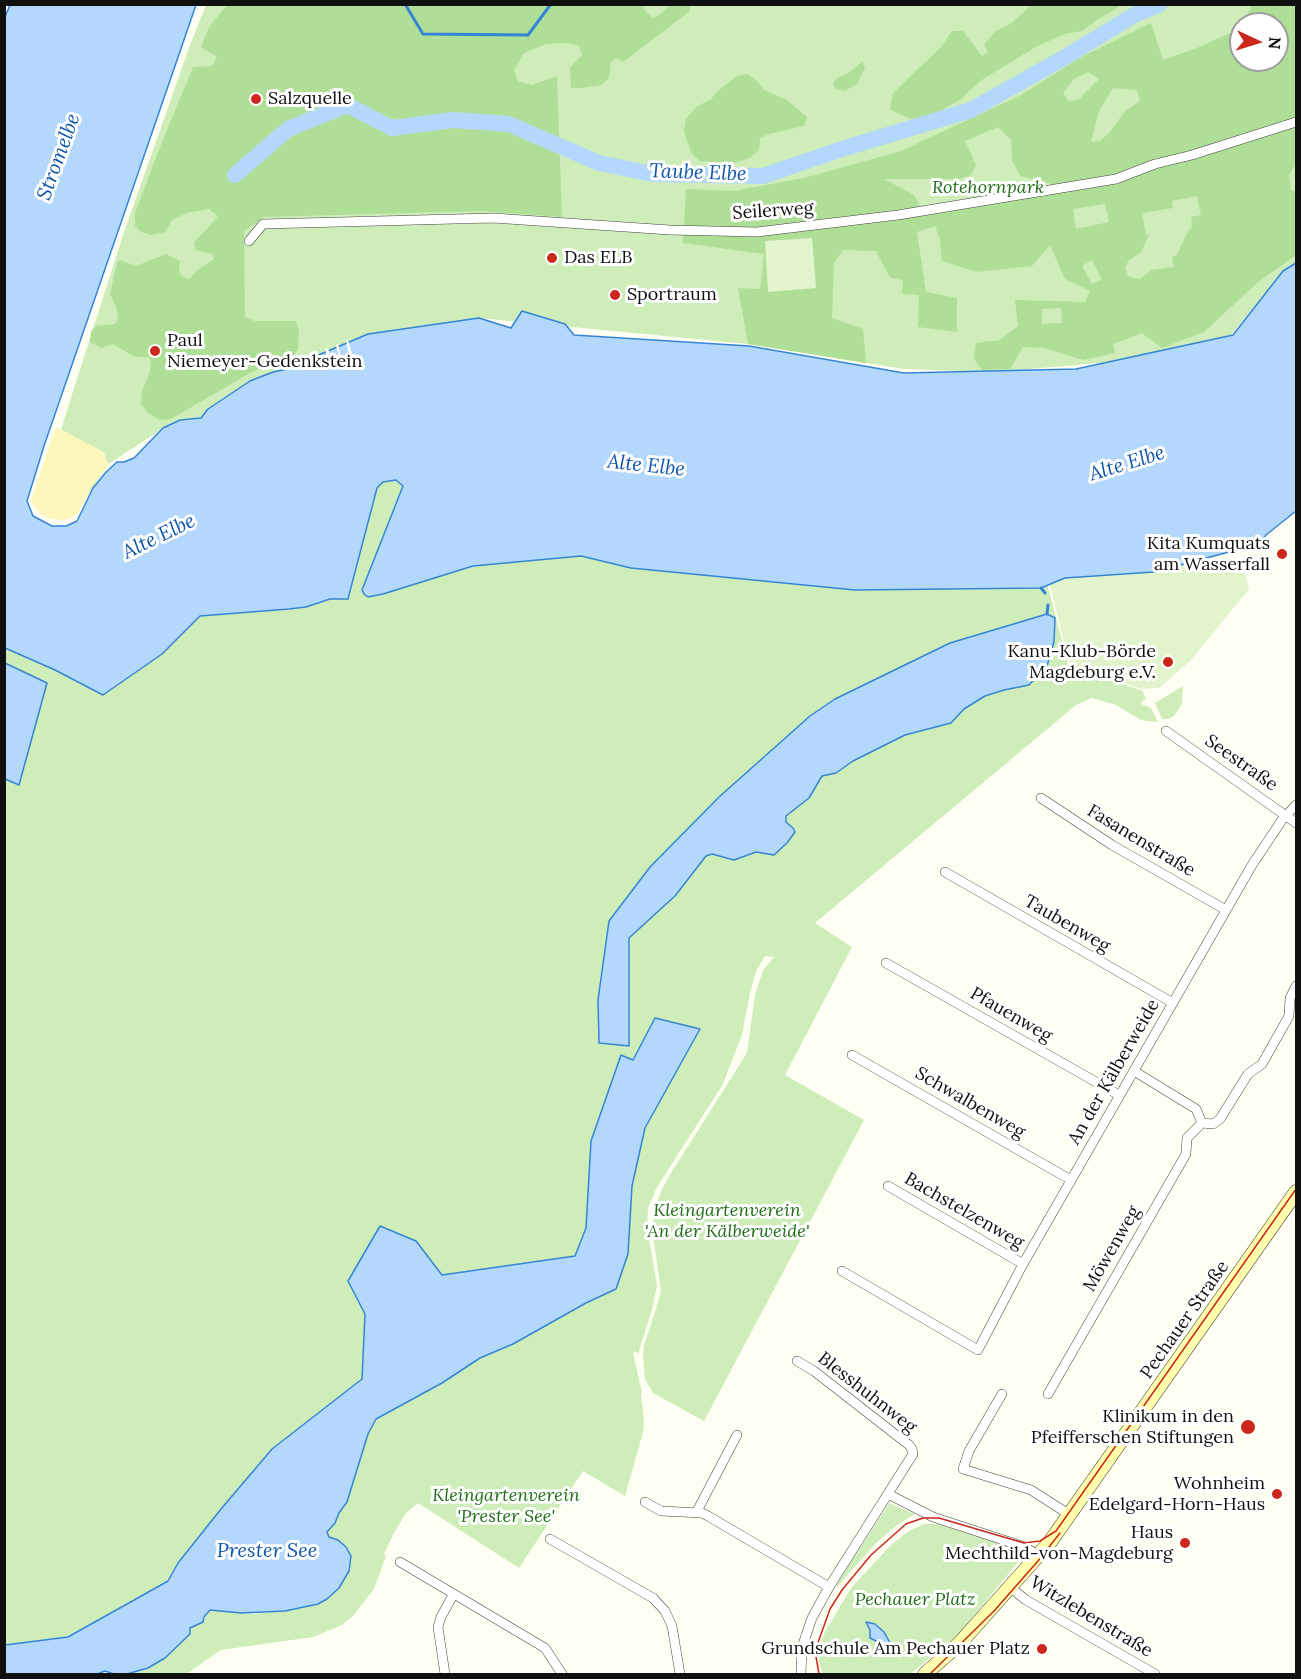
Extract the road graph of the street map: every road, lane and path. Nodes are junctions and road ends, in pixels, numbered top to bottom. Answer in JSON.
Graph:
{"nodes":[{"id":1,"x":1296,"y":122,"type":"edge"},
{"id":2,"x":249,"y":241,"type":"dead end"},
{"id":3,"x":1166,"y":731,"type":"dead end"},
{"id":4,"x":1041,"y":798,"type":"dead end"},
{"id":5,"x":1296,"y":805,"type":"edge"},
{"id":6,"x":1287,"y":815,"type":"junction"},
{"id":7,"x":1296,"y":823,"type":"edge"},
{"id":8,"x":945,"y":872,"type":"dead end"},
{"id":9,"x":1226,"y":910,"type":"junction"},
{"id":10,"x":886,"y":963,"type":"dead end"},
{"id":11,"x":1296,"y":986,"type":"edge"},
{"id":12,"x":1173,"y":1004,"type":"junction"},
{"id":13,"x":852,"y":1055,"type":"dead end"},
{"id":14,"x":1134,"y":1071,"type":"junction"},
{"id":15,"x":1119,"y":1095,"type":"junction"},
{"id":16,"x":1202,"y":1123,"type":"junction"},
{"id":17,"x":1071,"y":1180,"type":"junction"},
{"id":18,"x":888,"y":1186,"type":"dead end"},
{"id":19,"x":1296,"y":1192,"type":"edge"},
{"id":20,"x":1023,"y":1264,"type":"junction"},
{"id":21,"x":842,"y":1271,"type":"dead end"},
{"id":22,"x":797,"y":1361,"type":"dead end"},
{"id":23,"x":1002,"y":1394,"type":"dead end"},
{"id":24,"x":1048,"y":1394,"type":"dead end"},
{"id":25,"x":737,"y":1435,"type":"dead end"},
{"id":26,"x":888,"y":1494,"type":"junction"},
{"id":27,"x":645,"y":1502,"type":"dead end"},
{"id":28,"x":696,"y":1513,"type":"junction"},
{"id":29,"x":1070,"y":1515,"type":"junction"},
{"id":30,"x":550,"y":1539,"type":"dead end"},
{"id":31,"x":1039,"y":1556,"type":"junction"},
{"id":32,"x":400,"y":1562,"type":"dead end"},
{"id":33,"x":829,"y":1587,"type":"junction"},
{"id":34,"x":1011,"y":1588,"type":"junction"},
{"id":35,"x":453,"y":1595,"type":"junction"},
{"id":36,"x":445,"y":1674,"type":"edge"},
{"id":37,"x":562,"y":1674,"type":"edge"},
{"id":38,"x":680,"y":1674,"type":"edge"},
{"id":39,"x":801,"y":1674,"type":"edge"},
{"id":40,"x":925,"y":1674,"type":"edge"},
{"id":41,"x":1155,"y":1674,"type":"edge"}],
"edges":[{"from":1,"to":2,"type":"street","name":"Seilerweg"},
{"from":3,"to":6,"type":"street","name":"Seestraße"},
{"from":4,"to":9,"type":"street","name":"Fasanenstraße"},
{"from":5,"to":6,"type":"street","name":"An der Kälberweide"},
{"from":6,"to":7,"type":"street","name":"Seestraße"},
{"from":6,"to":9,"type":"street","name":"An der Kälberweide"},
{"from":8,"to":12,"type":"street","name":"Taubenweg"},
{"from":9,"to":12,"type":"street","name":"An der Kälberweide"},
{"from":10,"to":15,"type":"street","name":"Pfauenweg"},
{"from":11,"to":16,"type":"street","name":"Möwenweg"},
{"from":12,"to":14,"type":"street","name":"An der Kälberweide"},
{"from":13,"to":17,"type":"street","name":"Schwalbenweg"},
{"from":14,"to":15,"type":"street","name":"An der Kälberweide"},
{"from":14,"to":16,"type":"street"},
{"from":15,"to":17,"type":"street","name":"An der Kälberweide"},
{"from":16,"to":24,"type":"street","name":"Möwenweg"},
{"from":17,"to":20,"type":"street","name":"An der Kälberweide"},
{"from":18,"to":20,"type":"street","name":"Bachstelzenweg"},
{"from":19,"to":29,"type":"main road","name":"Pechauer Straße"},
{"from":20,"to":21,"type":"street","name":"An der Kälberweide"},
{"from":22,"to":26,"type":"street","name":"Blesshuhnweg"},
{"from":23,"to":29,"type":"street"},
{"from":25,"to":28,"type":"street"},
{"from":26,"to":31,"type":"street"},
{"from":26,"to":33,"type":"street"},
{"from":27,"to":28,"type":"street"},
{"from":28,"to":33,"type":"street"},
{"from":29,"to":31,"type":"main road","name":"Pechauer Straße"},
{"from":30,"to":38,"type":"street"},
{"from":31,"to":34,"type":"main road"},
{"from":32,"to":35,"type":"street"},
{"from":33,"to":39,"type":"street"},
{"from":34,"to":40,"type":"main road"},
{"from":34,"to":41,"type":"street","name":"Witzlebenstraße"},
{"from":35,"to":36,"type":"street"},
{"from":35,"to":37,"type":"street"}]}
